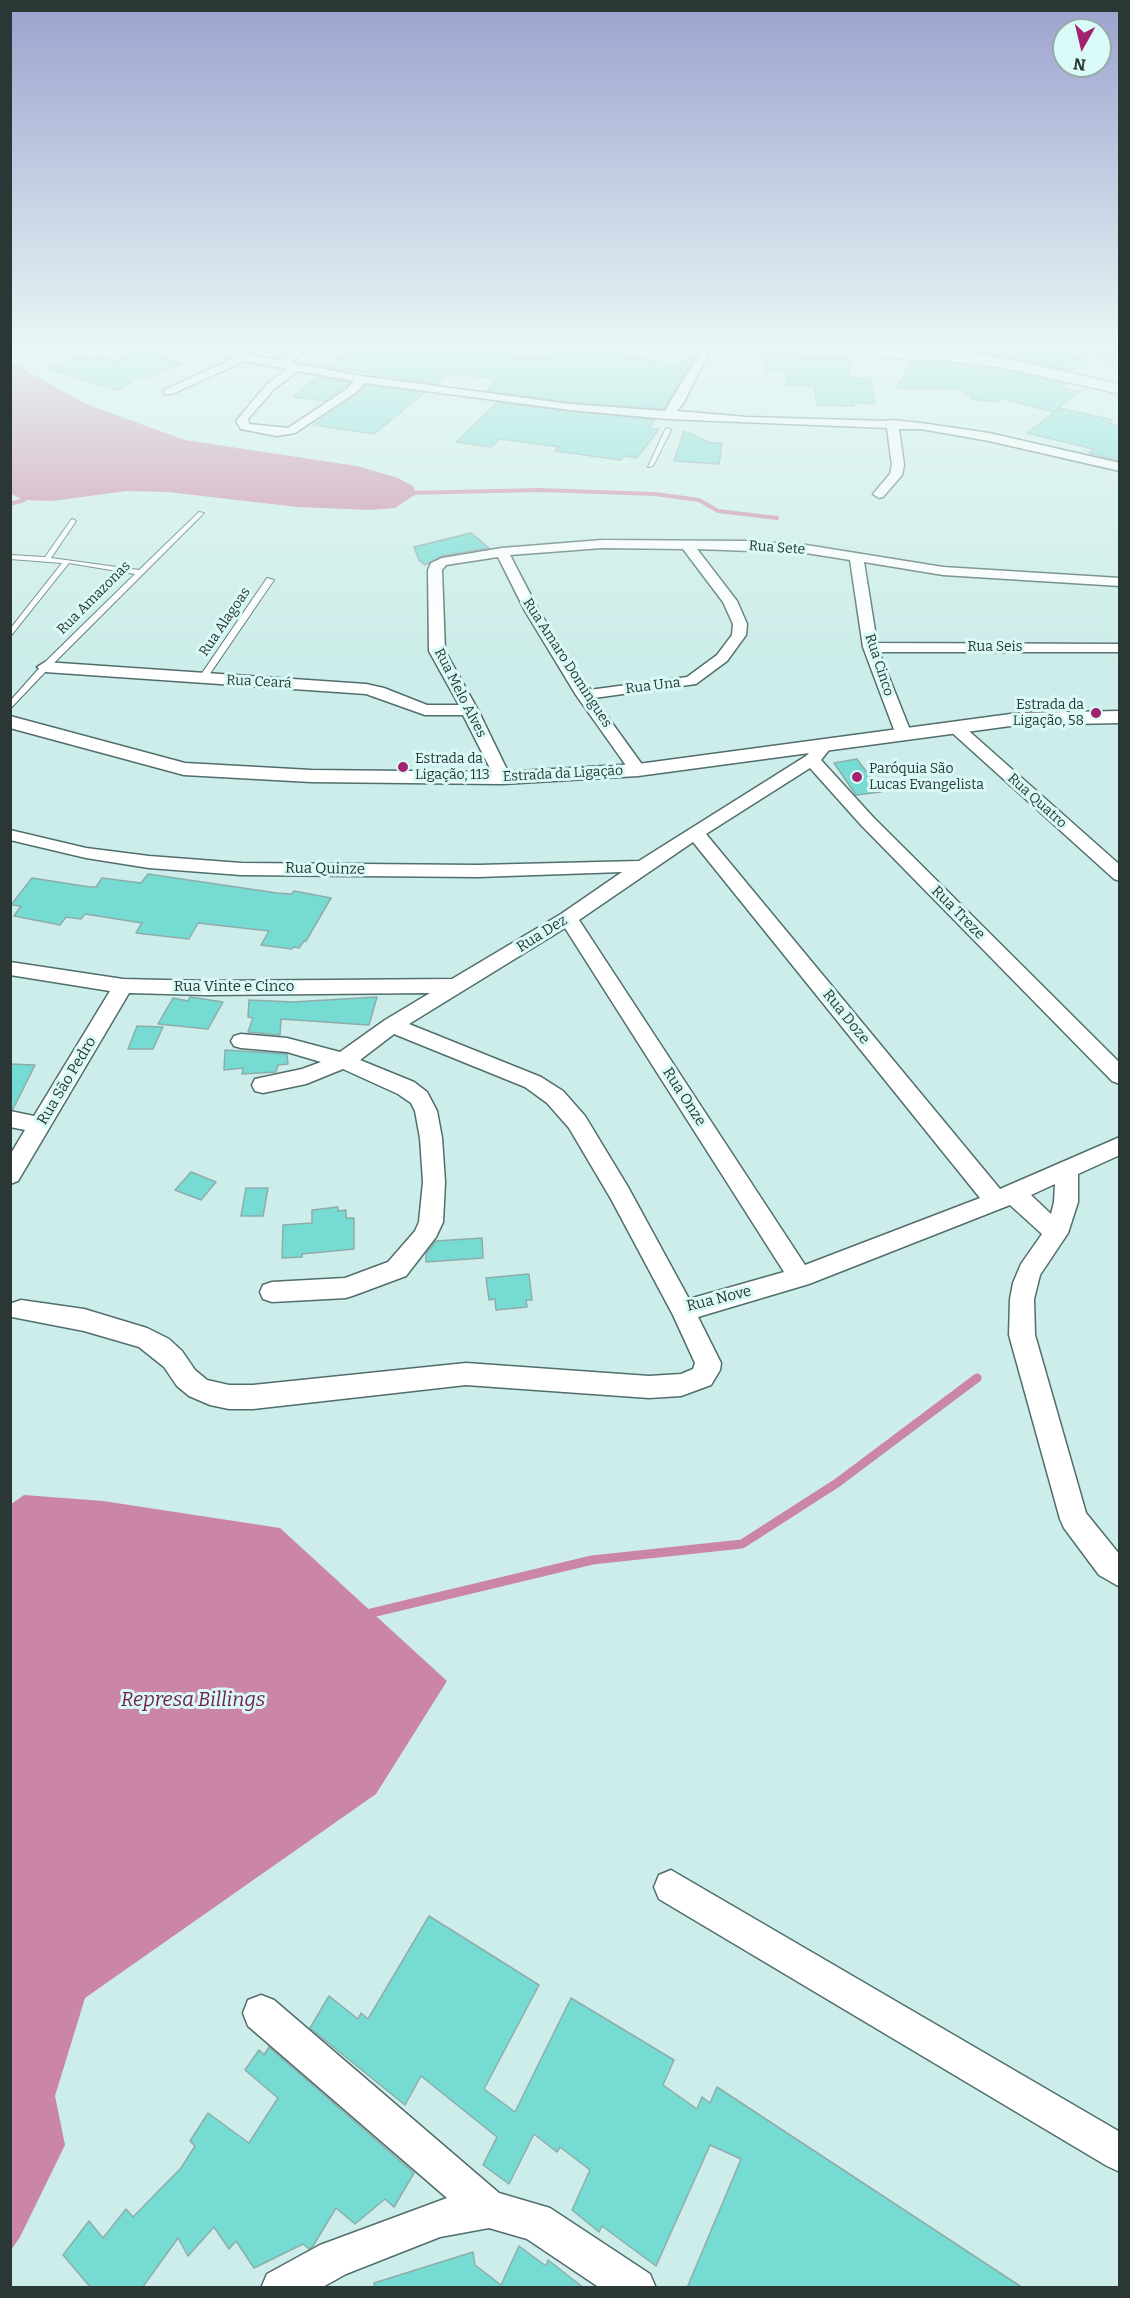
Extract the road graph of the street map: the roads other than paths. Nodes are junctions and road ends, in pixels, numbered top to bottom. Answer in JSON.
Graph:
{"nodes":[{"id":1,"x":657,"y":452,"type":"edge"},
{"id":2,"x":896,"y":452,"type":"edge"},
{"id":3,"x":1053,"y":452,"type":"edge"},
{"id":4,"x":650,"y":466,"type":"dead end"},
{"id":5,"x":1119,"y":467,"type":"edge"},
{"id":6,"x":879,"y":494,"type":"dead end"},
{"id":7,"x":201,"y":513,"type":"dead end"},
{"id":8,"x":73,"y":521,"type":"dead end"},
{"id":9,"x":687,"y":544,"type":"junction"},
{"id":10,"x":502,"y":552,"type":"junction"},
{"id":11,"x":10,"y":557,"type":"edge"},
{"id":12,"x":856,"y":558,"type":"junction"},
{"id":13,"x":47,"y":559,"type":"junction"},
{"id":14,"x":67,"y":561,"type":"junction"},
{"id":15,"x":435,"y":567,"type":"joint"},
{"id":16,"x":140,"y":572,"type":"junction"},
{"id":17,"x":270,"y":580,"type":"dead end"},
{"id":18,"x":1119,"y":582,"type":"edge"},
{"id":19,"x":10,"y":635,"type":"edge"},
{"id":20,"x":870,"y":646,"type":"junction"},
{"id":21,"x":1119,"y":648,"type":"edge"},
{"id":22,"x":45,"y":666,"type":"junction"},
{"id":23,"x":202,"y":679,"type":"junction"},
{"id":24,"x":584,"y":695,"type":"junction"},
{"id":25,"x":10,"y":707,"type":"edge"},
{"id":26,"x":470,"y":710,"type":"junction"},
{"id":27,"x":1116,"y":720,"type":"edge"},
{"id":28,"x":10,"y":722,"type":"edge"},
{"id":29,"x":955,"y":727,"type":"junction"},
{"id":30,"x":904,"y":735,"type":"junction"},
{"id":31,"x":818,"y":753,"type":"junction"},
{"id":32,"x":638,"y":770,"type":"junction"},
{"id":33,"x":503,"y":778,"type":"junction"},
{"id":34,"x":696,"y":834,"type":"junction"},
{"id":35,"x":10,"y":836,"type":"edge"},
{"id":36,"x":643,"y":866,"type":"junction"},
{"id":37,"x":1119,"y":875,"type":"edge"},
{"id":38,"x":568,"y":918,"type":"junction"},
{"id":39,"x":10,"y":968,"type":"edge"},
{"id":40,"x":458,"y":986,"type":"junction"},
{"id":41,"x":123,"y":987,"type":"junction"},
{"id":42,"x":392,"y":1025,"type":"junction"},
{"id":43,"x":241,"y":1041,"type":"dead end"},
{"id":44,"x":343,"y":1061,"type":"junction"},
{"id":45,"x":1119,"y":1076,"type":"edge"},
{"id":46,"x":262,"y":1085,"type":"dead end"},
{"id":47,"x":10,"y":1119,"type":"edge"},
{"id":48,"x":40,"y":1125,"type":"junction"},
{"id":49,"x":1119,"y":1145,"type":"edge"},
{"id":50,"x":1067,"y":1169,"type":"junction"},
{"id":51,"x":10,"y":1175,"type":"edge"},
{"id":52,"x":1004,"y":1197,"type":"junction"},
{"id":53,"x":1056,"y":1233,"type":"junction"},
{"id":54,"x":800,"y":1276,"type":"junction"},
{"id":55,"x":272,"y":1292,"type":"dead end"},
{"id":56,"x":21,"y":1310,"type":"dead end"},
{"id":57,"x":683,"y":1311,"type":"junction"},
{"id":58,"x":1119,"y":1572,"type":"edge"},
{"id":59,"x":671,"y":1887,"type":"dead end"},
{"id":60,"x":261,"y":2013,"type":"dead end"},
{"id":61,"x":1119,"y":2153,"type":"edge"},
{"id":62,"x":489,"y":2209,"type":"junction"},
{"id":63,"x":281,"y":2288,"type":"edge"},
{"id":64,"x":636,"y":2288,"type":"edge"}],
"edges":[{"from":1,"to":4,"type":"lane"},
{"from":2,"to":6,"type":"street"},
{"from":3,"to":5,"type":"street"},
{"from":7,"to":16,"type":"lane","name":"Rua Amazonas"},
{"from":8,"to":13,"type":"lane"},
{"from":9,"to":10,"type":"street","name":"Rua Sete"},
{"from":9,"to":12,"type":"street","name":"Rua Sete"},
{"from":9,"to":24,"type":"street","name":"Rua Una"},
{"from":10,"to":15,"type":"street","name":"Rua Sete"},
{"from":10,"to":24,"type":"street","name":"Rua Amaro Domingues"},
{"from":11,"to":13,"type":"lane"},
{"from":12,"to":18,"type":"street","name":"Rua Sete"},
{"from":12,"to":20,"type":"street","name":"Rua Cinco"},
{"from":13,"to":14,"type":"lane"},
{"from":14,"to":16,"type":"lane"},
{"from":14,"to":19,"type":"lane"},
{"from":15,"to":26,"type":"street","name":"Rua Melo Alves"},
{"from":16,"to":22,"type":"lane","name":"Rua Amazonas"},
{"from":17,"to":23,"type":"lane","name":"Rua Alagoas"},
{"from":20,"to":21,"type":"street","name":"Rua Seis"},
{"from":20,"to":30,"type":"street","name":"Rua Cinco"},
{"from":22,"to":23,"type":"street","name":"Rua Ceará"},
{"from":22,"to":25,"type":"lane","name":"Rua Amazonas"},
{"from":23,"to":26,"type":"street","name":"Rua Ceará"},
{"from":24,"to":32,"type":"street","name":"Rua Amaro Domingues"},
{"from":26,"to":33,"type":"street","name":"Rua Melo Alves"},
{"from":27,"to":29,"type":"street","name":"Estrada da Ligação"},
{"from":28,"to":33,"type":"street","name":"Estrada da Ligação"},
{"from":29,"to":30,"type":"street","name":"Estrada da Ligação"},
{"from":29,"to":37,"type":"street","name":"Rua Quatro"},
{"from":30,"to":31,"type":"street","name":"Estrada da Ligação"},
{"from":31,"to":32,"type":"street","name":"Estrada da Ligação"},
{"from":31,"to":34,"type":"street","name":"Rua Dez"},
{"from":31,"to":45,"type":"street","name":"Rua Treze"},
{"from":32,"to":33,"type":"street","name":"Estrada da Ligação"},
{"from":34,"to":36,"type":"street","name":"Rua Dez"},
{"from":34,"to":52,"type":"street","name":"Rua Doze"},
{"from":35,"to":36,"type":"street","name":"Rua Quinze"},
{"from":36,"to":38,"type":"street","name":"Rua Dez"},
{"from":38,"to":40,"type":"street","name":"Rua Dez"},
{"from":38,"to":54,"type":"street","name":"Rua Onze"},
{"from":39,"to":41,"type":"street","name":"Rua Vinte e Cinco"},
{"from":40,"to":41,"type":"street","name":"Rua Vinte e Cinco"},
{"from":40,"to":42,"type":"street","name":"Rua Dez"},
{"from":41,"to":48,"type":"street","name":"Rua São Pedro"},
{"from":42,"to":44,"type":"street","name":"Rua Dez"},
{"from":42,"to":57,"type":"street","name":"Rua Nove"},
{"from":43,"to":44,"type":"street"},
{"from":44,"to":46,"type":"street","name":"Rua Dez"},
{"from":44,"to":55,"type":"street"},
{"from":47,"to":48,"type":"street"},
{"from":48,"to":51,"type":"street","name":"Rua São Pedro"},
{"from":49,"to":50,"type":"street","name":"Rua Nove"},
{"from":50,"to":52,"type":"street","name":"Rua Nove"},
{"from":50,"to":53,"type":"street"},
{"from":52,"to":53,"type":"street","name":"Rua Doze"},
{"from":52,"to":54,"type":"street","name":"Rua Nove"},
{"from":53,"to":58,"type":"street"},
{"from":54,"to":57,"type":"street","name":"Rua Nove"},
{"from":56,"to":57,"type":"street"},
{"from":59,"to":61,"type":"street"},
{"from":60,"to":62,"type":"street"},
{"from":62,"to":63,"type":"street"},
{"from":62,"to":64,"type":"street"}]}
